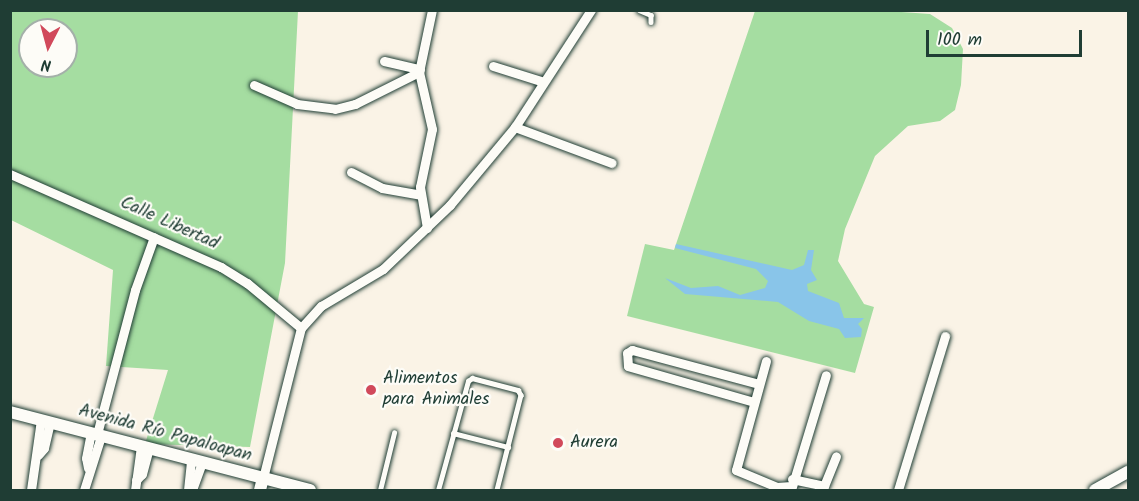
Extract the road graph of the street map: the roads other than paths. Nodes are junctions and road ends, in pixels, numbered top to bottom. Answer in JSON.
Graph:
{"nodes":[{"id":1,"x":432,"y":10,"type":"edge"},
{"id":2,"x":591,"y":10,"type":"edge"},
{"id":3,"x":639,"y":10,"type":"edge"},
{"id":4,"x":651,"y":22,"type":"dead end"},
{"id":5,"x":384,"y":61,"type":"dead end"},
{"id":6,"x":493,"y":66,"type":"dead end"},
{"id":7,"x":419,"y":70,"type":"junction"},
{"id":8,"x":544,"y":82,"type":"junction"},
{"id":9,"x":254,"y":85,"type":"dead end"},
{"id":10,"x":516,"y":127,"type":"junction"},
{"id":11,"x":612,"y":163,"type":"dead end"},
{"id":12,"x":351,"y":172,"type":"dead end"},
{"id":13,"x":10,"y":174,"type":"edge"},
{"id":14,"x":420,"y":195,"type":"junction"},
{"id":15,"x":427,"y":228,"type":"junction"},
{"id":16,"x":154,"y":237,"type":"junction"},
{"id":17,"x":301,"y":328,"type":"junction"},
{"id":18,"x":945,"y":336,"type":"dead end"},
{"id":19,"x":766,"y":361,"type":"dead end"},
{"id":20,"x":826,"y":375,"type":"dead end"},
{"id":21,"x":759,"y":384,"type":"junction"},
{"id":22,"x":754,"y":402,"type":"junction"},
{"id":23,"x":10,"y":412,"type":"edge"},
{"id":24,"x":46,"y":421,"type":"junction"},
{"id":25,"x":394,"y":433,"type":"dead end"},
{"id":26,"x":453,"y":433,"type":"junction"},
{"id":27,"x":96,"y":434,"type":"junction"},
{"id":28,"x":145,"y":447,"type":"junction"},
{"id":29,"x":508,"y":447,"type":"junction"},
{"id":30,"x":836,"y":456,"type":"dead end"},
{"id":31,"x":196,"y":460,"type":"junction"},
{"id":32,"x":1128,"y":472,"type":"edge"},
{"id":33,"x":263,"y":478,"type":"junction"},
{"id":34,"x":135,"y":485,"type":"edge"},
{"id":35,"x":792,"y":485,"type":"edge"},
{"id":36,"x":777,"y":489,"type":"edge"},
{"id":37,"x":31,"y":490,"type":"edge"},
{"id":38,"x":84,"y":490,"type":"edge"},
{"id":39,"x":190,"y":490,"type":"edge"},
{"id":40,"x":260,"y":490,"type":"edge"},
{"id":41,"x":310,"y":490,"type":"edge"},
{"id":42,"x":380,"y":490,"type":"edge"},
{"id":43,"x":438,"y":490,"type":"edge"},
{"id":44,"x":497,"y":490,"type":"edge"},
{"id":45,"x":898,"y":490,"type":"edge"},
{"id":46,"x":1095,"y":490,"type":"edge"}],
"edges":[{"from":1,"to":7,"type":"street"},
{"from":2,"to":8,"type":"street"},
{"from":3,"to":4,"type":"lane"},
{"from":5,"to":7,"type":"street"},
{"from":6,"to":8,"type":"street"},
{"from":7,"to":9,"type":"street"},
{"from":7,"to":14,"type":"street"},
{"from":8,"to":10,"type":"street"},
{"from":10,"to":11,"type":"street"},
{"from":10,"to":15,"type":"street"},
{"from":12,"to":14,"type":"street"},
{"from":13,"to":16,"type":"street","name":"Calle Libertad"},
{"from":14,"to":15,"type":"street"},
{"from":15,"to":17,"type":"street"},
{"from":16,"to":17,"type":"street","name":"Calle Libertad"},
{"from":16,"to":27,"type":"street"},
{"from":17,"to":33,"type":"street"},
{"from":18,"to":45,"type":"street"},
{"from":19,"to":21,"type":"street"},
{"from":20,"to":35,"type":"street"},
{"from":21,"to":22,"type":"street"},
{"from":21,"to":22,"type":"street"},
{"from":22,"to":36,"type":"street"},
{"from":23,"to":24,"type":"main road","name":"Avenida Río Papaloapan"},
{"from":24,"to":27,"type":"main road","name":"Avenida Río Papaloapan"},
{"from":24,"to":37,"type":"street"},
{"from":25,"to":42,"type":"lane"},
{"from":26,"to":29,"type":"lane"},
{"from":26,"to":29,"type":"lane"},
{"from":26,"to":43,"type":"lane"},
{"from":27,"to":28,"type":"main road","name":"Avenida Río Papaloapan"},
{"from":27,"to":38,"type":"street"},
{"from":28,"to":31,"type":"main road","name":"Avenida Río Papaloapan"},
{"from":28,"to":34,"type":"street"},
{"from":29,"to":44,"type":"lane"},
{"from":30,"to":35,"type":"street"},
{"from":31,"to":33,"type":"main road","name":"Avenida Río Papaloapan"},
{"from":31,"to":39,"type":"street"},
{"from":32,"to":46,"type":"main road"},
{"from":33,"to":40,"type":"main road"},
{"from":33,"to":41,"type":"main road","name":"Avenida Río Papaloapan"},
{"from":35,"to":36,"type":"street"}]}
